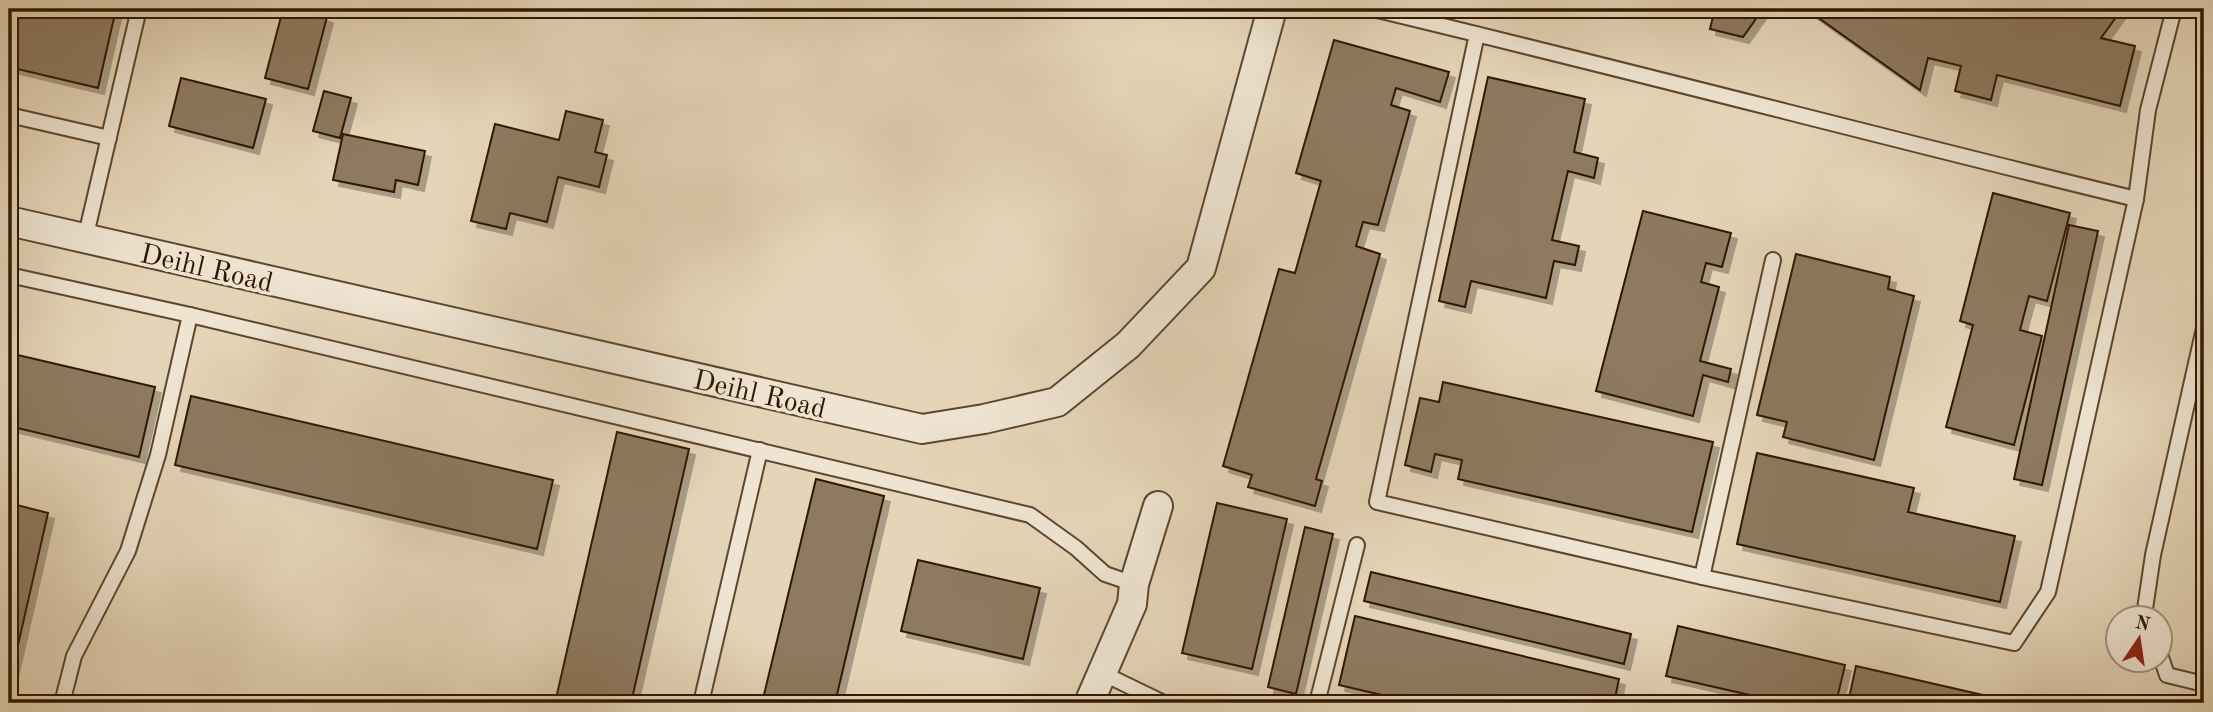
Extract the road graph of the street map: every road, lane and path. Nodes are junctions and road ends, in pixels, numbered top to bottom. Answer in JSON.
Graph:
{"nodes":[{"id":1,"x":139,"y":9,"type":"edge"},
{"id":2,"x":1272,"y":9,"type":"edge"},
{"id":3,"x":1373,"y":9,"type":"edge"},
{"id":4,"x":2174,"y":9,"type":"edge"},
{"id":5,"x":1477,"y":34,"type":"junction"},
{"id":6,"x":9,"y":115,"type":"edge"},
{"id":7,"x":109,"y":138,"type":"junction"},
{"id":8,"x":2136,"y":200,"type":"junction"},
{"id":9,"x":9,"y":222,"type":"edge"},
{"id":10,"x":85,"y":239,"type":"junction"},
{"id":11,"x":1773,"y":260,"type":"dead end"},
{"id":12,"x":9,"y":275,"type":"edge"},
{"id":13,"x":190,"y":315,"type":"junction"},
{"id":14,"x":2204,"y":328,"type":"edge"},
{"id":15,"x":760,"y":450,"type":"junction"},
{"id":16,"x":1158,"y":506,"type":"dead end"},
{"id":17,"x":1357,"y":545,"type":"dead end"},
{"id":18,"x":1702,"y":577,"type":"junction"},
{"id":19,"x":1134,"y":584,"type":"junction"},
{"id":20,"x":2146,"y":604,"type":"edge"},
{"id":21,"x":1102,"y":673,"type":"junction"},
{"id":22,"x":2167,"y":674,"type":"edge"},
{"id":23,"x":2204,"y":684,"type":"edge"},
{"id":24,"x":62,"y":703,"type":"edge"},
{"id":25,"x":701,"y":703,"type":"edge"},
{"id":26,"x":1088,"y":703,"type":"edge"},
{"id":27,"x":1164,"y":703,"type":"edge"},
{"id":28,"x":1317,"y":703,"type":"edge"}],
"edges":[{"from":1,"to":7,"type":"lane"},
{"from":2,"to":10,"type":"street","name":"Deihl Road"},
{"from":3,"to":5,"type":"lane"},
{"from":4,"to":8,"type":"lane"},
{"from":5,"to":8,"type":"lane"},
{"from":5,"to":18,"type":"lane"},
{"from":6,"to":7,"type":"lane"},
{"from":7,"to":10,"type":"lane"},
{"from":8,"to":18,"type":"lane"},
{"from":9,"to":10,"type":"street","name":"Deihl Road"},
{"from":11,"to":18,"type":"lane"},
{"from":12,"to":13,"type":"lane"},
{"from":13,"to":15,"type":"lane"},
{"from":13,"to":24,"type":"lane"},
{"from":14,"to":20,"type":"lane"},
{"from":15,"to":19,"type":"lane"},
{"from":15,"to":25,"type":"lane"},
{"from":16,"to":19,"type":"street"},
{"from":17,"to":28,"type":"lane"},
{"from":19,"to":21,"type":"street"},
{"from":21,"to":26,"type":"street"},
{"from":21,"to":27,"type":"lane"},
{"from":22,"to":23,"type":"lane"}]}
